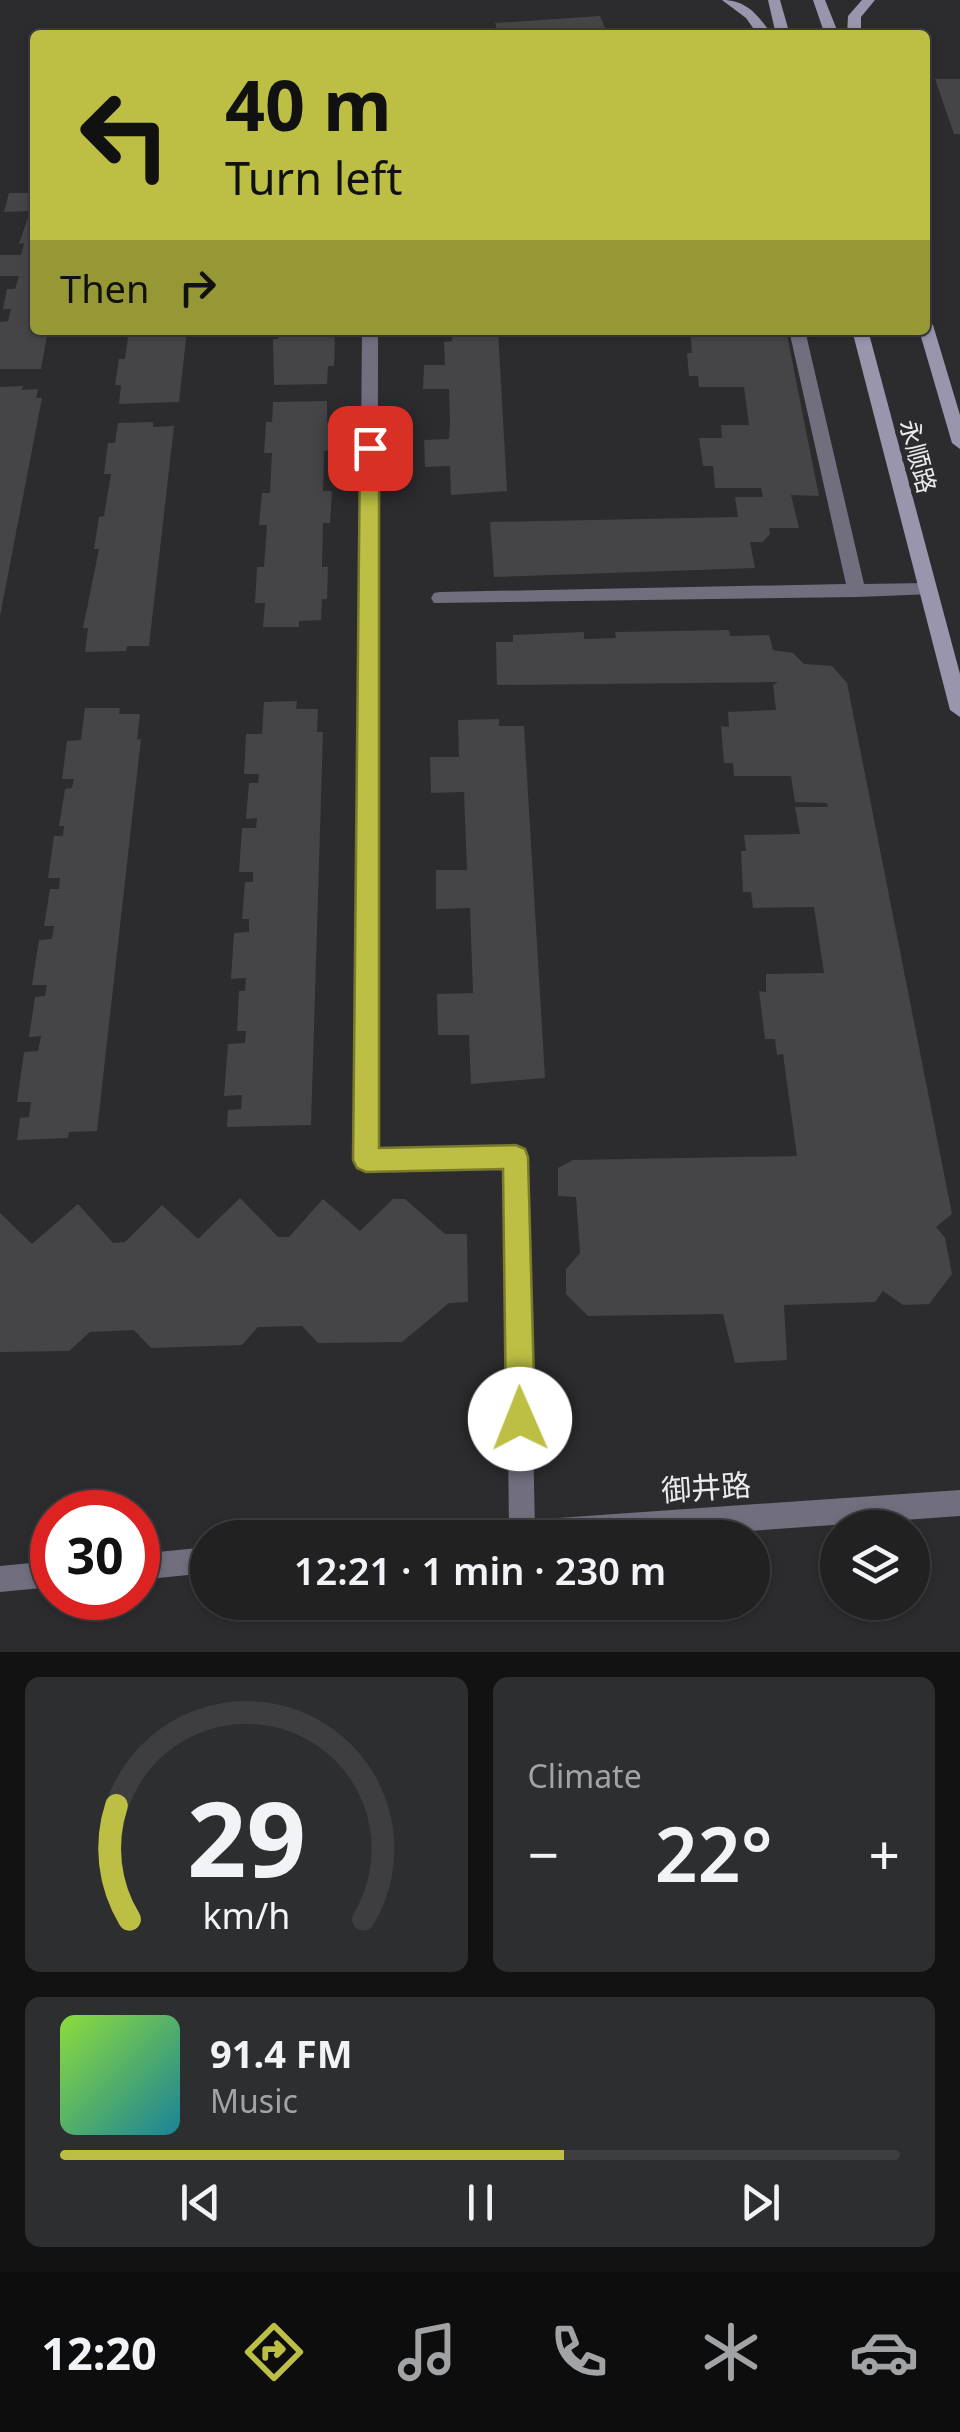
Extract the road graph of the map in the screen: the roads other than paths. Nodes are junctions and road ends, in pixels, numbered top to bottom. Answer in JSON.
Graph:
{"nodes":[{"id":1,"x":728,"y":0,"type":"edge"},
{"id":2,"x":774,"y":0,"type":"edge"},
{"id":3,"x":819,"y":0,"type":"edge"},
{"id":4,"x":868,"y":0,"type":"edge"},
{"id":5,"x":762,"y":30,"type":"edge"},
{"id":6,"x":782,"y":30,"type":"edge"},
{"id":7,"x":830,"y":30,"type":"edge"},
{"id":8,"x":854,"y":30,"type":"edge"},
{"id":9,"x":370,"y":335,"type":"edge"},
{"id":10,"x":798,"y":335,"type":"edge"},
{"id":11,"x":861,"y":335,"type":"edge"},
{"id":12,"x":928,"y":335,"type":"edge"},
{"id":13,"x":960,"y":443,"type":"edge"},
{"id":14,"x":928,"y":588,"type":"junction"},
{"id":15,"x":857,"y":591,"type":"junction"},
{"id":16,"x":440,"y":598,"type":"dead end"},
{"id":17,"x":960,"y":710,"type":"edge"},
{"id":18,"x":960,"y":1503,"type":"edge"},
{"id":19,"x":522,"y":1520,"type":"edge"},
{"id":20,"x":703,"y":1520,"type":"edge"},
{"id":21,"x":190,"y":1562,"type":"edge"},
{"id":22,"x":160,"y":1564,"type":"edge"},
{"id":23,"x":30,"y":1576,"type":"edge"},
{"id":24,"x":0,"y":1579,"type":"edge"}],
"edges":[{"from":1,"to":5,"type":"main road"},
{"from":2,"to":6,"type":"main road"},
{"from":3,"to":7,"type":"main road"},
{"from":4,"to":8,"type":"main road"},
{"from":9,"to":19,"type":"street"},
{"from":10,"to":15,"type":"street"},
{"from":11,"to":14,"type":"main road","name":"永顺路"},
{"from":12,"to":13,"type":"main road","name":"永顺路"},
{"from":14,"to":15,"type":"street"},
{"from":14,"to":17,"type":"main road","name":"永顺路"},
{"from":15,"to":16,"type":"street"},
{"from":18,"to":20,"type":"street","name":"御井路"},
{"from":21,"to":22,"type":"street"},
{"from":23,"to":24,"type":"street"}]}
